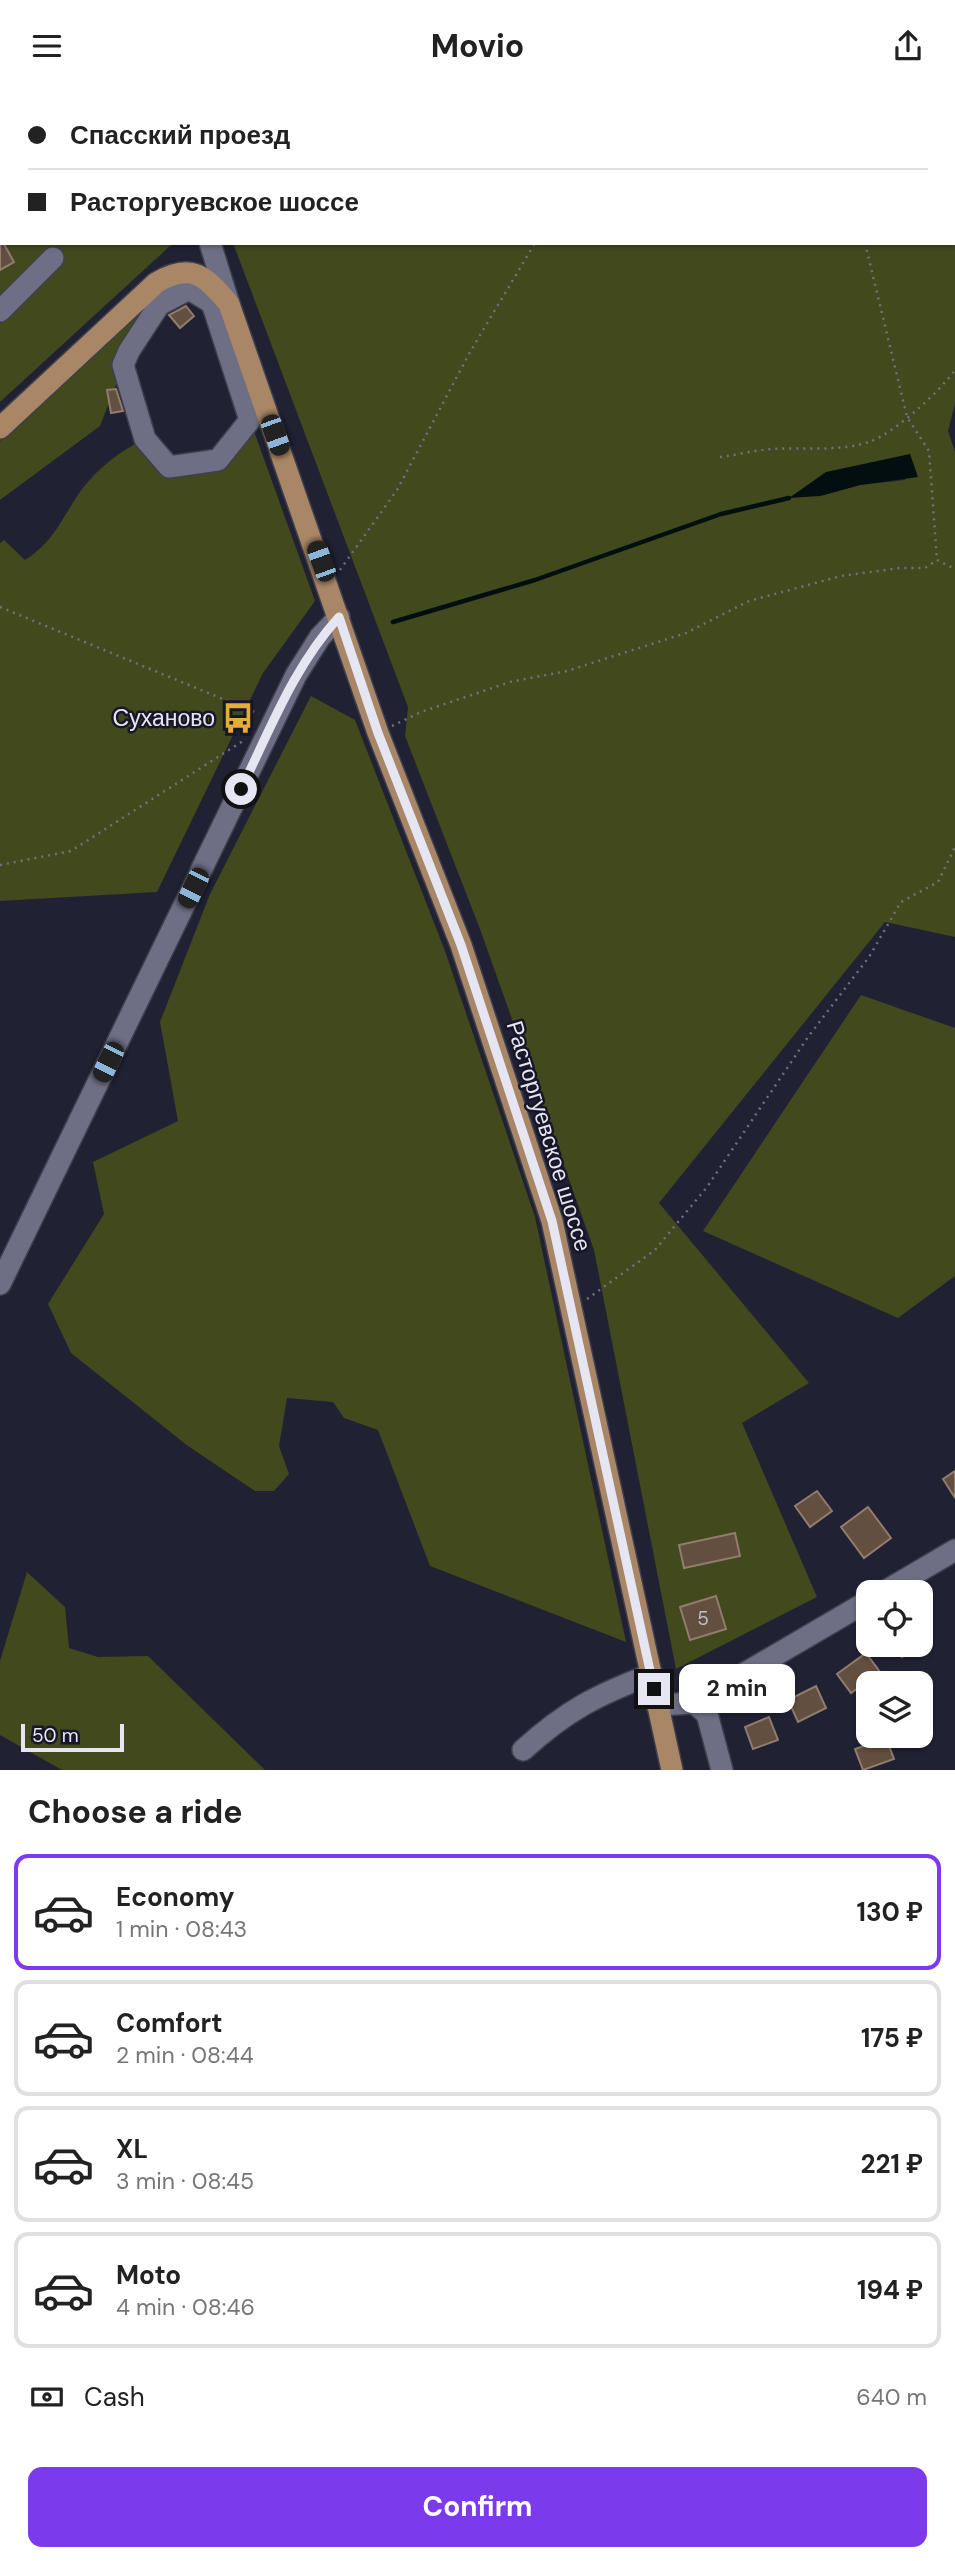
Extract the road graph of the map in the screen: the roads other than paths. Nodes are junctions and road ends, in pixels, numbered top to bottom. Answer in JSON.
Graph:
{"nodes":[{"id":1,"x":212,"y":245,"type":"edge"},
{"id":2,"x":53,"y":258,"type":"dead end"},
{"id":3,"x":190,"y":289,"type":"joint"},
{"id":4,"x":229,"y":304,"type":"junction"},
{"id":5,"x":0,"y":311,"type":"edge"},
{"id":6,"x":0,"y":428,"type":"edge"},
{"id":7,"x":339,"y":617,"type":"junction"},
{"id":8,"x":0,"y":1284,"type":"edge"},
{"id":9,"x":955,"y":1549,"type":"edge"},
{"id":10,"x":904,"y":1580,"type":"edge"},
{"id":11,"x":856,"y":1608,"type":"edge"},
{"id":12,"x":652,"y":1674,"type":"junction"},
{"id":13,"x":694,"y":1703,"type":"junction"},
{"id":14,"x":657,"y":1705,"type":"junction"},
{"id":15,"x":523,"y":1750,"type":"dead end"},
{"id":16,"x":672,"y":1770,"type":"edge"},
{"id":17,"x":722,"y":1770,"type":"edge"}],
"edges":[{"from":1,"to":4,"type":"street"},
{"from":2,"to":5,"type":"street"},
{"from":3,"to":3,"type":"street"},
{"from":4,"to":6,"type":"main road"},
{"from":4,"to":7,"type":"main road","name":"Расторгуевское шоссе"},
{"from":7,"to":8,"type":"street"},
{"from":7,"to":12,"type":"main road","name":"Расторгуевское шоссе"},
{"from":9,"to":10,"type":"street"},
{"from":11,"to":13,"type":"street"},
{"from":12,"to":14,"type":"main road","name":"Расторгуевское шоссе"},
{"from":12,"to":15,"type":"street"},
{"from":13,"to":14,"type":"street"},
{"from":13,"to":17,"type":"street"},
{"from":14,"to":16,"type":"main road","name":"Расторгуевское шоссе"}]}
